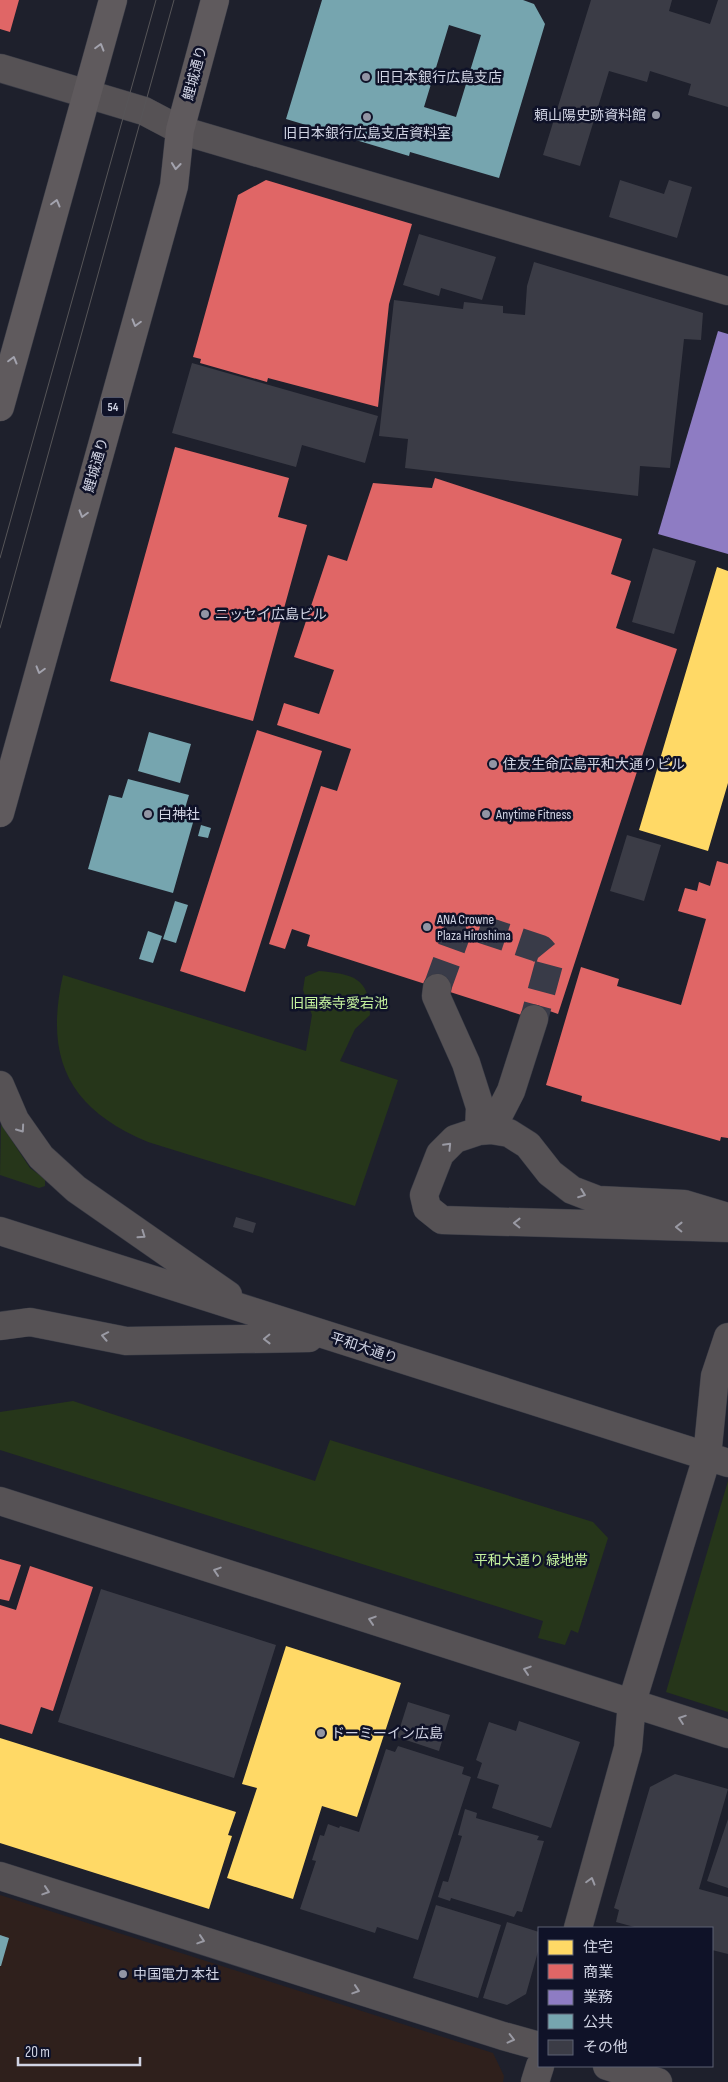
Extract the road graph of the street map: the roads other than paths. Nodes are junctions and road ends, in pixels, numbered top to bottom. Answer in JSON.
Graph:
{"nodes":[{"id":1,"x":113,"y":0,"type":"edge"},
{"id":2,"x":215,"y":0,"type":"edge"},
{"id":3,"x":0,"y":68,"type":"edge"},
{"id":4,"x":86,"y":94,"type":"junction"},
{"id":5,"x":180,"y":130,"type":"junction"},
{"id":6,"x":728,"y":291,"type":"edge"},
{"id":7,"x":0,"y":407,"type":"edge"},
{"id":8,"x":0,"y":813,"type":"edge"},
{"id":9,"x":437,"y":988,"type":"tunnel mouth"},
{"id":10,"x":534,"y":1019,"type":"tunnel mouth"},
{"id":11,"x":0,"y":1085,"type":"edge"},
{"id":12,"x":485,"y":1130,"type":"junction"},
{"id":13,"x":728,"y":1217,"type":"edge"},
{"id":14,"x":728,"y":1228,"type":"edge"},
{"id":15,"x":0,"y":1231,"type":"edge"},
{"id":16,"x":251,"y":1311,"type":"junction"},
{"id":17,"x":0,"y":1326,"type":"edge"},
{"id":18,"x":728,"y":1337,"type":"edge"},
{"id":19,"x":333,"y":1338,"type":"junction"},
{"id":20,"x":717,"y":1460,"type":"edge"},
{"id":21,"x":0,"y":1501,"type":"edge"},
{"id":22,"x":632,"y":1702,"type":"junction"},
{"id":23,"x":728,"y":1734,"type":"edge"},
{"id":24,"x":0,"y":1876,"type":"edge"},
{"id":25,"x":578,"y":1927,"type":"edge"},
{"id":26,"x":538,"y":2046,"type":"edge"},
{"id":27,"x":540,"y":2067,"type":"edge"},
{"id":28,"x":609,"y":2067,"type":"edge"},
{"id":29,"x":535,"y":2082,"type":"edge"},
{"id":30,"x":658,"y":2082,"type":"edge"}],
"edges":[{"from":4,"to":1,"type":"highway","one_way":true},
{"from":2,"to":5,"type":"highway","name":"鯉城通り","number":"54"},
{"from":3,"to":4,"type":"street"},
{"from":4,"to":5,"type":"street"},
{"from":7,"to":4,"type":"highway","one_way":true},
{"from":5,"to":6,"type":"street"},
{"from":5,"to":8,"type":"highway","name":"鯉城通り","number":"54","one_way":true},
{"from":9,"to":12,"type":"street"},
{"from":10,"to":12,"type":"street"},
{"from":11,"to":16,"type":"street","one_way":true},
{"from":12,"to":13,"type":"street","one_way":true},
{"from":14,"to":12,"type":"street","one_way":true},
{"from":15,"to":16,"type":"street","name":"平和大通り"},
{"from":16,"to":19,"type":"street","name":"平和大通り"},
{"from":19,"to":17,"type":"street","one_way":true},
{"from":18,"to":20,"type":"street"},
{"from":19,"to":20,"type":"street","name":"平和大通り"},
{"from":20,"to":22,"type":"street"},
{"from":22,"to":21,"type":"street","one_way":true},
{"from":23,"to":22,"type":"street","one_way":true},
{"from":25,"to":22,"type":"street","one_way":true},
{"from":24,"to":26,"type":"street","one_way":true},
{"from":27,"to":29,"type":"street"},
{"from":28,"to":30,"type":"street"}]}
